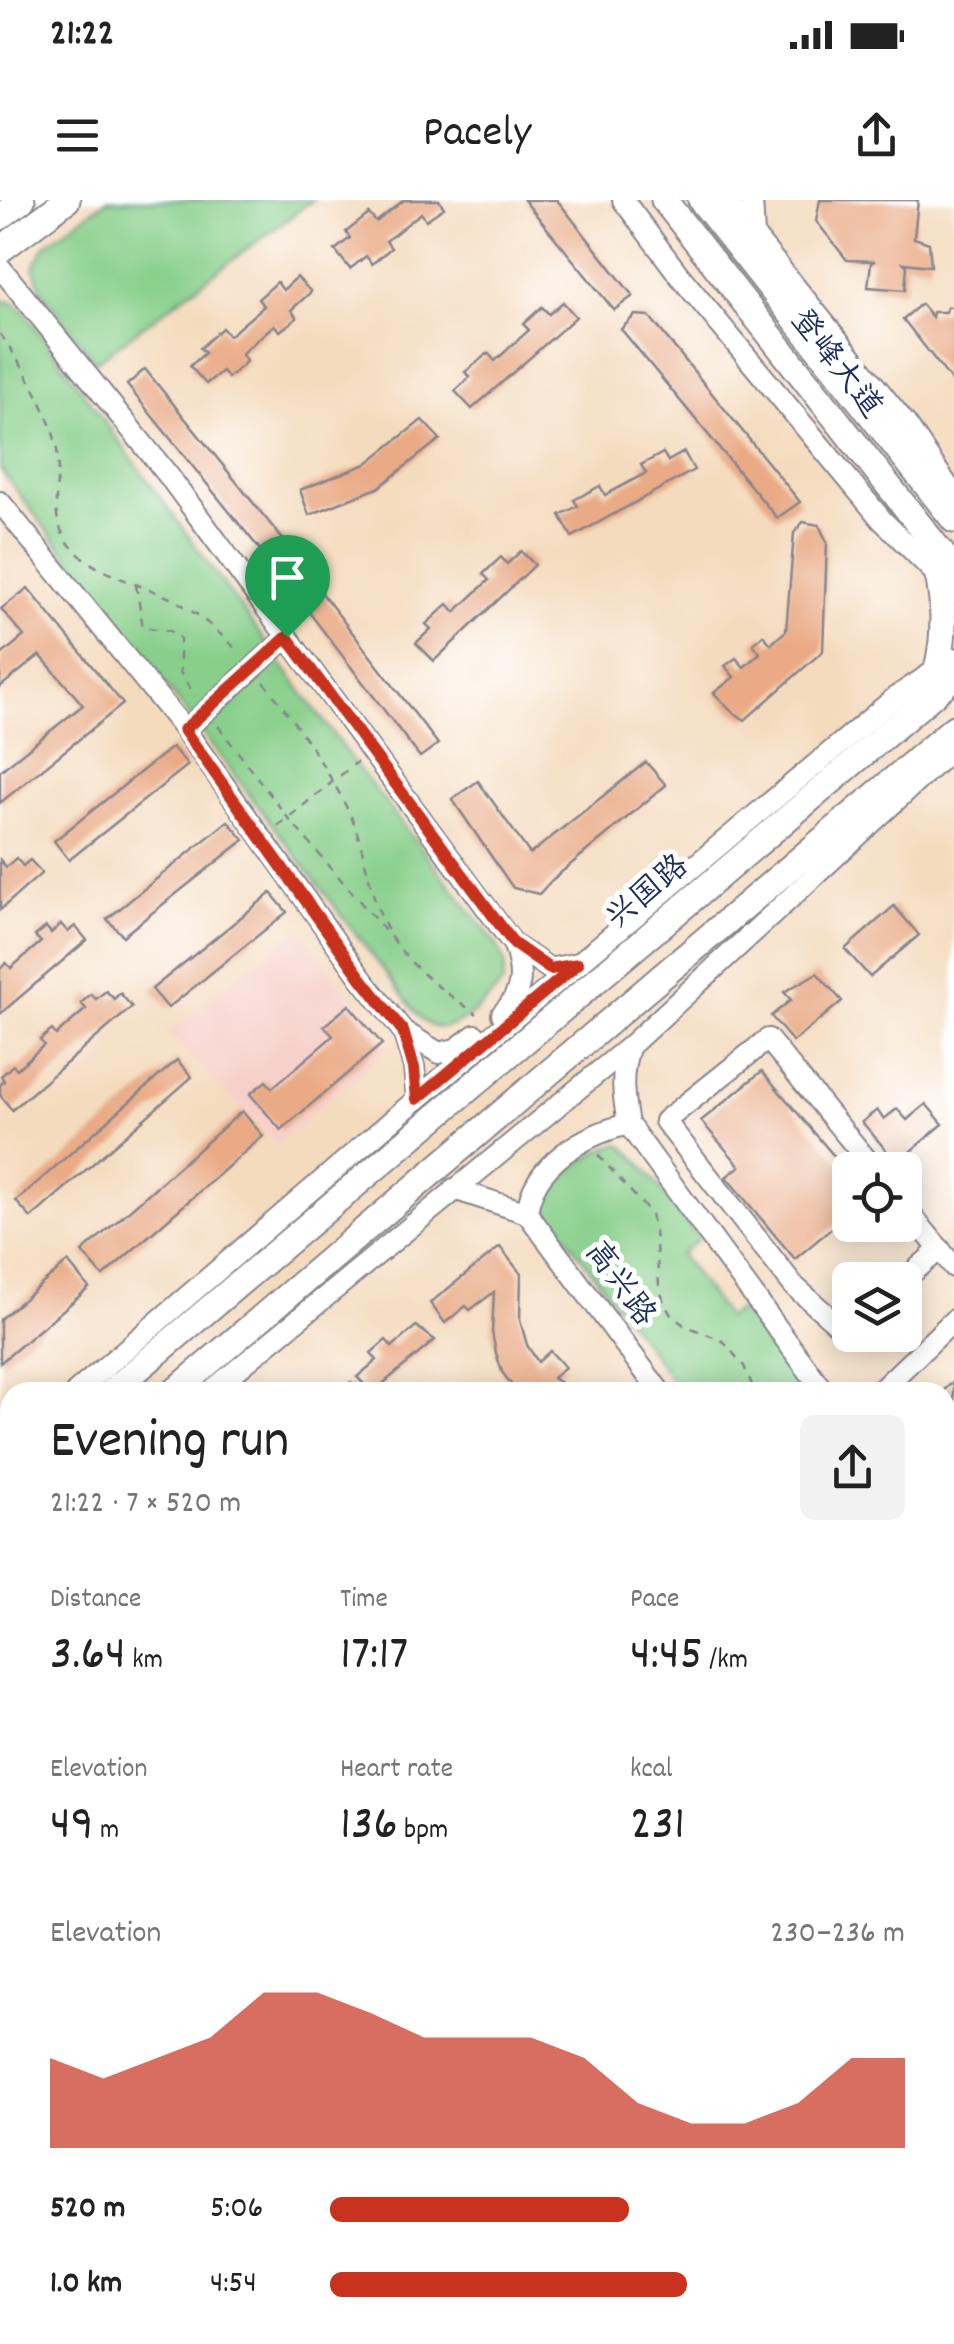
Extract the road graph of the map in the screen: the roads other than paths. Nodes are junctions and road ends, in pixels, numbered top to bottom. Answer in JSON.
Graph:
{"nodes":[{"id":1,"x":22,"y":200,"type":"edge"},
{"id":2,"x":68,"y":200,"type":"edge"},
{"id":3,"x":623,"y":200,"type":"edge"},
{"id":4,"x":664,"y":200,"type":"edge"},
{"id":5,"x":701,"y":200,"type":"edge"},
{"id":6,"x":725,"y":200,"type":"edge"},
{"id":7,"x":752,"y":200,"type":"edge"},
{"id":8,"x":0,"y":216,"type":"edge"},
{"id":9,"x":754,"y":236,"type":"junction"},
{"id":10,"x":0,"y":250,"type":"edge"},
{"id":11,"x":0,"y":267,"type":"edge"},
{"id":12,"x":954,"y":495,"type":"edge"},
{"id":13,"x":0,"y":502,"type":"edge"},
{"id":14,"x":954,"y":520,"type":"edge"},
{"id":15,"x":949,"y":579,"type":"edge"},
{"id":16,"x":287,"y":637,"type":"junction"},
{"id":17,"x":949,"y":668,"type":"edge"},
{"id":18,"x":184,"y":730,"type":"junction"},
{"id":19,"x":951,"y":737,"type":"edge"},
{"id":20,"x":514,"y":944,"type":"junction"},
{"id":21,"x":578,"y":964,"type":"junction"},
{"id":22,"x":403,"y":1031,"type":"junction"},
{"id":23,"x":630,"y":1046,"type":"junction"},
{"id":24,"x":417,"y":1099,"type":"junction"},
{"id":25,"x":628,"y":1124,"type":"junction"},
{"id":26,"x":860,"y":1152,"type":"edge"},
{"id":27,"x":454,"y":1189,"type":"junction"},
{"id":28,"x":528,"y":1212,"type":"junction"},
{"id":29,"x":922,"y":1227,"type":"edge"},
{"id":30,"x":940,"y":1250,"type":"junction"},
{"id":31,"x":922,"y":1265,"type":"edge"},
{"id":32,"x":954,"y":1267,"type":"edge"},
{"id":33,"x":794,"y":1286,"type":"junction"},
{"id":34,"x":765,"y":1310,"type":"junction"},
{"id":35,"x":832,"y":1320,"type":"edge"},
{"id":36,"x":954,"y":1320,"type":"edge"},
{"id":37,"x":88,"y":1382,"type":"edge"},
{"id":38,"x":123,"y":1382,"type":"edge"},
{"id":39,"x":186,"y":1382,"type":"edge"},
{"id":40,"x":222,"y":1382,"type":"edge"},
{"id":41,"x":653,"y":1382,"type":"edge"},
{"id":42,"x":817,"y":1382,"type":"edge"},
{"id":43,"x":889,"y":1382,"type":"edge"}],
"edges":[{"from":1,"to":8,"type":"main road"},
{"from":2,"to":10,"type":"main road"},
{"from":3,"to":15,"type":"street"},
{"from":4,"to":15,"type":"main road","name":"登峰大道"},
{"from":5,"to":14,"type":"main road","name":"登峰大道"},
{"from":6,"to":9,"type":"street"},
{"from":7,"to":9,"type":"street"},
{"from":9,"to":12,"type":"street"},
{"from":11,"to":16,"type":"street"},
{"from":13,"to":18,"type":"street"},
{"from":15,"to":17,"type":"main road"},
{"from":16,"to":18,"type":"street"},
{"from":16,"to":20,"type":"street"},
{"from":17,"to":21,"type":"street"},
{"from":17,"to":38,"type":"main road","name":"兴国路"},
{"from":18,"to":22,"type":"street"},
{"from":19,"to":23,"type":"street"},
{"from":19,"to":39,"type":"main road"},
{"from":20,"to":21,"type":"street"},
{"from":20,"to":22,"type":"street"},
{"from":21,"to":24,"type":"street"},
{"from":22,"to":24,"type":"street"},
{"from":23,"to":25,"type":"street"},
{"from":23,"to":27,"type":"street"},
{"from":24,"to":37,"type":"street"},
{"from":25,"to":28,"type":"street"},
{"from":25,"to":34,"type":"street"},
{"from":26,"to":33,"type":"street"},
{"from":27,"to":28,"type":"street"},
{"from":27,"to":40,"type":"street"},
{"from":28,"to":41,"type":"street","name":"高兴路"},
{"from":29,"to":30,"type":"street"},
{"from":30,"to":31,"type":"street"},
{"from":30,"to":32,"type":"street"},
{"from":33,"to":34,"type":"street"},
{"from":33,"to":35,"type":"street"},
{"from":34,"to":42,"type":"street"},
{"from":36,"to":43,"type":"street"}]}
